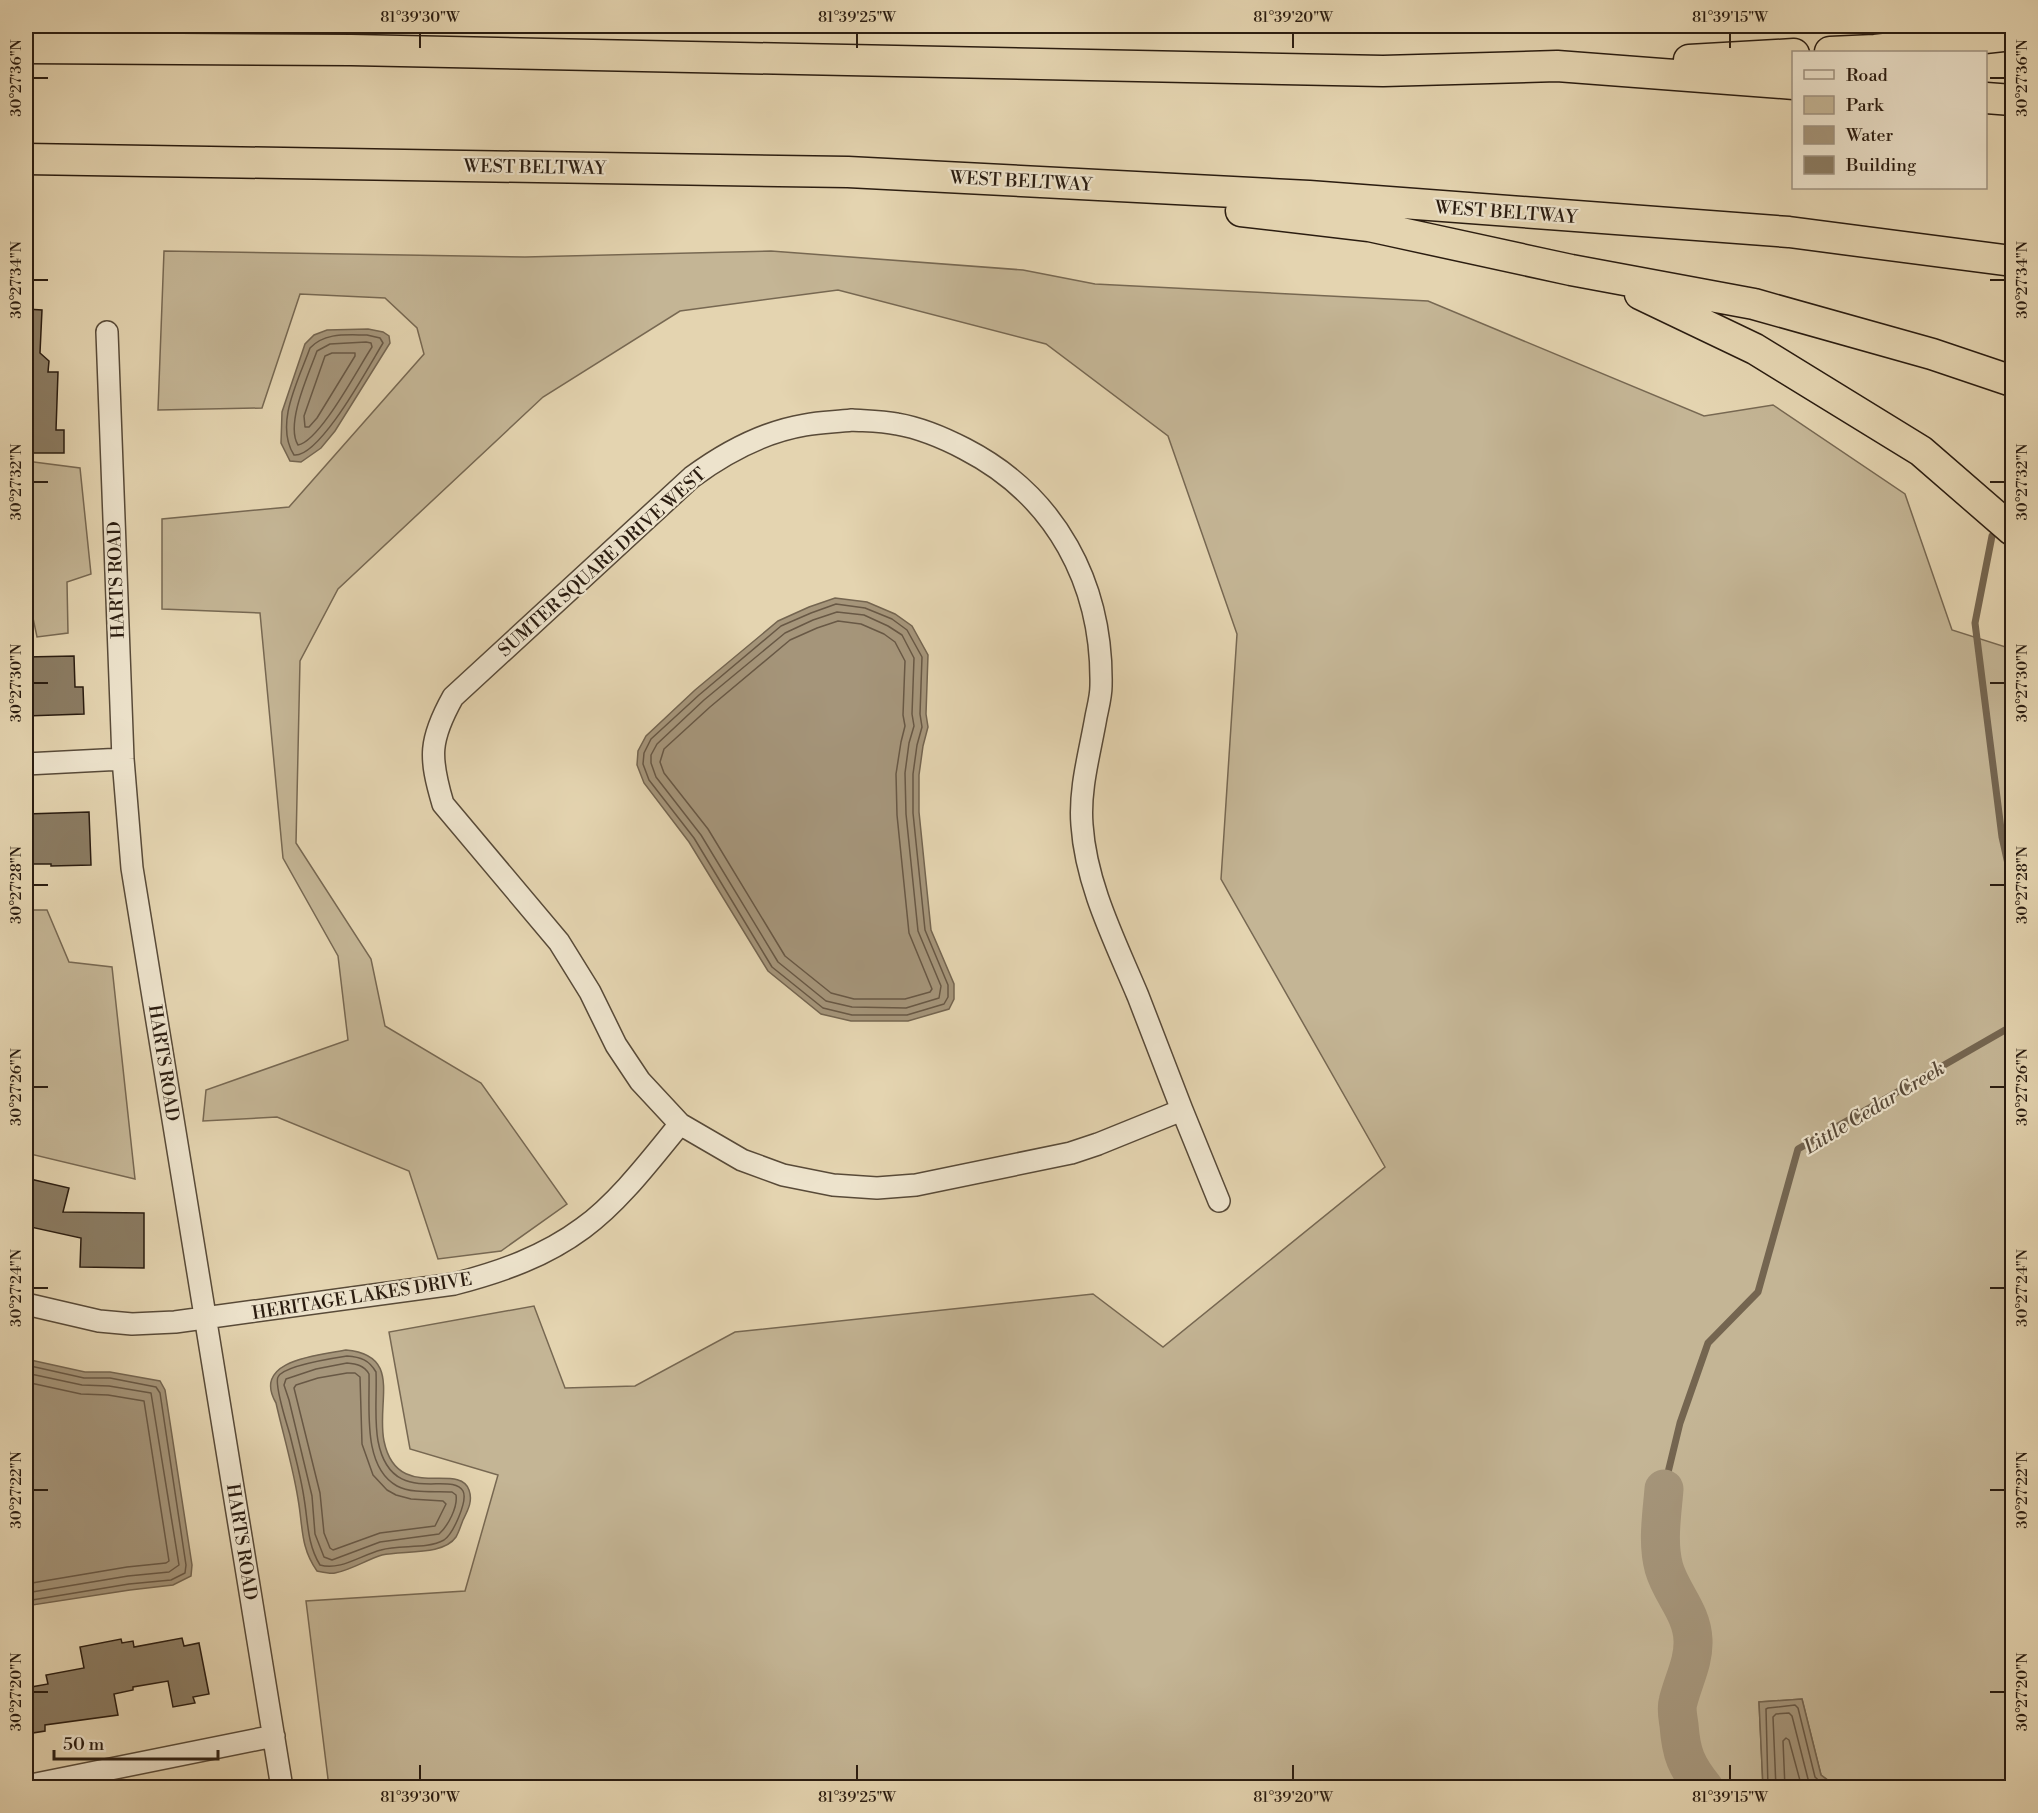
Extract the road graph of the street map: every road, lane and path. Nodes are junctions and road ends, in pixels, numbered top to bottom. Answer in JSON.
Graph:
{"nodes":[{"id":1,"x":2013,"y":35,"type":"edge"},
{"id":2,"x":26,"y":48,"type":"edge"},
{"id":3,"x":1852,"y":51,"type":"edge"},
{"id":4,"x":1792,"y":54,"type":"edge"},
{"id":5,"x":1557,"y":66,"type":"junction"},
{"id":6,"x":1792,"y":84,"type":"edge"},
{"id":7,"x":1987,"y":98,"type":"edge"},
{"id":8,"x":2013,"y":100,"type":"edge"},
{"id":9,"x":26,"y":159,"type":"edge"},
{"id":10,"x":848,"y":172,"type":"junction"},
{"id":11,"x":2013,"y":261,"type":"edge"},
{"id":12,"x":1571,"y":270,"type":"junction"},
{"id":13,"x":107,"y":332,"type":"dead end"},
{"id":14,"x":2013,"y":381,"type":"edge"},
{"id":15,"x":2013,"y":530,"type":"edge"},
{"id":16,"x":123,"y":759,"type":"junction"},
{"id":17,"x":26,"y":764,"type":"edge"},
{"id":18,"x":1182,"y":1110,"type":"junction"},
{"id":19,"x":680,"y":1124,"type":"junction"},
{"id":20,"x":1219,"y":1201,"type":"dead end"},
{"id":21,"x":26,"y":1304,"type":"edge"},
{"id":22,"x":206,"y":1319,"type":"junction"},
{"id":23,"x":274,"y":1736,"type":"junction"},
{"id":24,"x":26,"y":1786,"type":"edge"},
{"id":25,"x":282,"y":1788,"type":"edge"}],
"edges":[{"from":1,"to":3,"type":"highway"},
{"from":2,"to":5,"type":"highway"},
{"from":4,"to":5,"type":"highway"},
{"from":5,"to":6,"type":"highway"},
{"from":7,"to":8,"type":"highway"},
{"from":9,"to":10,"type":"highway","name":"WEST BELTWAY"},
{"from":10,"to":11,"type":"highway","name":"WEST BELTWAY"},
{"from":10,"to":12,"type":"highway"},
{"from":12,"to":14,"type":"highway"},
{"from":12,"to":15,"type":"highway"},
{"from":13,"to":16,"type":"street","name":"HARTS ROAD"},
{"from":16,"to":17,"type":"street"},
{"from":16,"to":22,"type":"street","name":"HARTS ROAD"},
{"from":18,"to":19,"type":"street","name":"SUMTER SQUARE DRIVE WEST"},
{"from":18,"to":19,"type":"street","name":"SUMTER SQUARE DRIVE WEST"},
{"from":18,"to":20,"type":"street","name":"SUMTER SQUARE DRIVE WEST"},
{"from":19,"to":22,"type":"street","name":"HERITAGE LAKES DRIVE"},
{"from":21,"to":22,"type":"street","name":"HERITAGE LAKES DRIVE"},
{"from":22,"to":23,"type":"street","name":"HARTS ROAD"},
{"from":23,"to":24,"type":"street"},
{"from":23,"to":25,"type":"street","name":"HARTS ROAD"}]}
